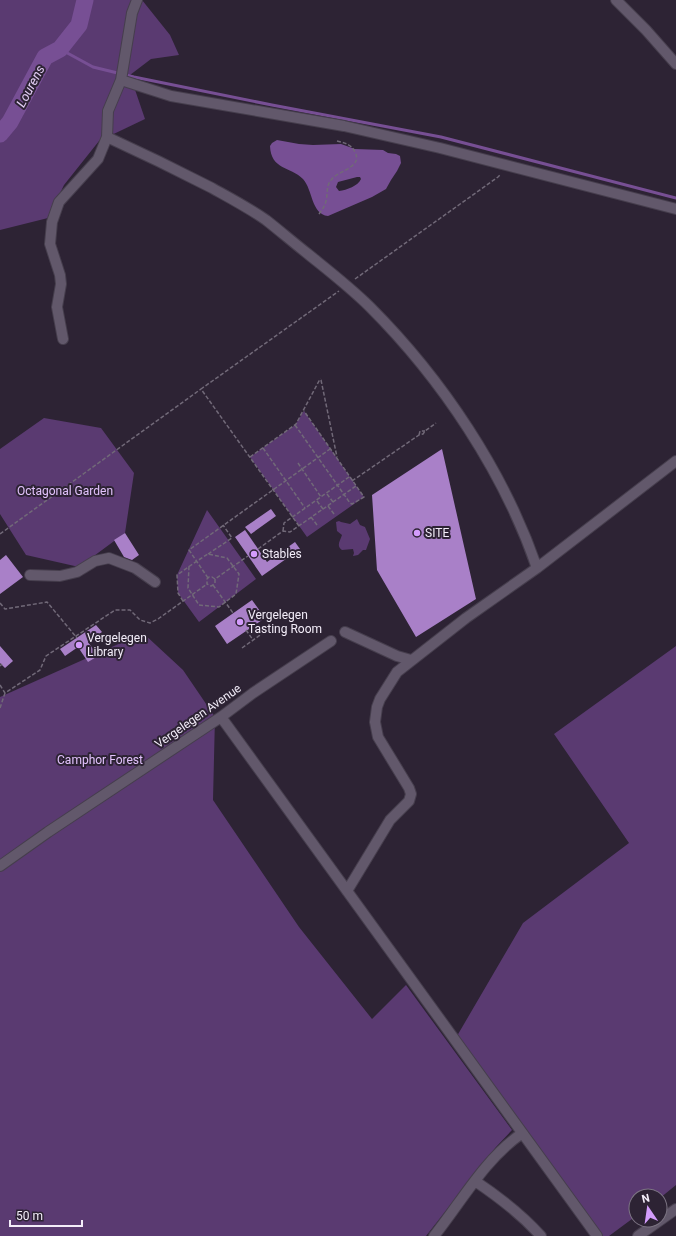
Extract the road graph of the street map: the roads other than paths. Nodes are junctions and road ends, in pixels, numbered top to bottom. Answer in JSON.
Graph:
{"nodes":[{"id":1,"x":137,"y":0,"type":"edge"},
{"id":2,"x":616,"y":0,"type":"edge"},
{"id":3,"x":676,"y":64,"type":"edge"},
{"id":4,"x":121,"y":80,"type":"junction"},
{"id":5,"x":107,"y":137,"type":"junction"},
{"id":6,"x":676,"y":209,"type":"edge"},
{"id":7,"x":63,"y":339,"type":"dead end"},
{"id":8,"x":676,"y":461,"type":"edge"},
{"id":9,"x":536,"y":568,"type":"junction"},
{"id":10,"x":30,"y":575,"type":"dead end"},
{"id":11,"x":155,"y":582,"type":"dead end"},
{"id":12,"x":345,"y":632,"type":"dead end"},
{"id":13,"x":332,"y":641,"type":"dead end"},
{"id":14,"x":411,"y":660,"type":"junction"},
{"id":15,"x":221,"y":717,"type":"junction"},
{"id":16,"x":0,"y":866,"type":"edge"},
{"id":17,"x":347,"y":891,"type":"junction"},
{"id":18,"x":522,"y":1134,"type":"junction"},
{"id":19,"x":475,"y":1181,"type":"junction"},
{"id":20,"x":676,"y":1209,"type":"edge"},
{"id":21,"x":434,"y":1236,"type":"edge"},
{"id":22,"x":541,"y":1236,"type":"edge"},
{"id":23,"x":597,"y":1236,"type":"edge"},
{"id":24,"x":638,"y":1236,"type":"edge"}],
"edges":[{"from":1,"to":4,"type":"street"},
{"from":2,"to":3,"type":"street"},
{"from":4,"to":5,"type":"street"},
{"from":4,"to":6,"type":"street"},
{"from":5,"to":7,"type":"street"},
{"from":5,"to":9,"type":"street"},
{"from":8,"to":9,"type":"street"},
{"from":9,"to":14,"type":"street"},
{"from":10,"to":11,"type":"street"},
{"from":12,"to":14,"type":"street"},
{"from":13,"to":15,"type":"street","name":"Vergelegen Avenue"},
{"from":14,"to":17,"type":"street"},
{"from":15,"to":16,"type":"street","name":"Vergelegen Avenue"},
{"from":15,"to":17,"type":"street"},
{"from":17,"to":18,"type":"street"},
{"from":18,"to":19,"type":"street"},
{"from":18,"to":23,"type":"street"},
{"from":19,"to":21,"type":"street"},
{"from":19,"to":22,"type":"street"},
{"from":20,"to":24,"type":"street"}]}
